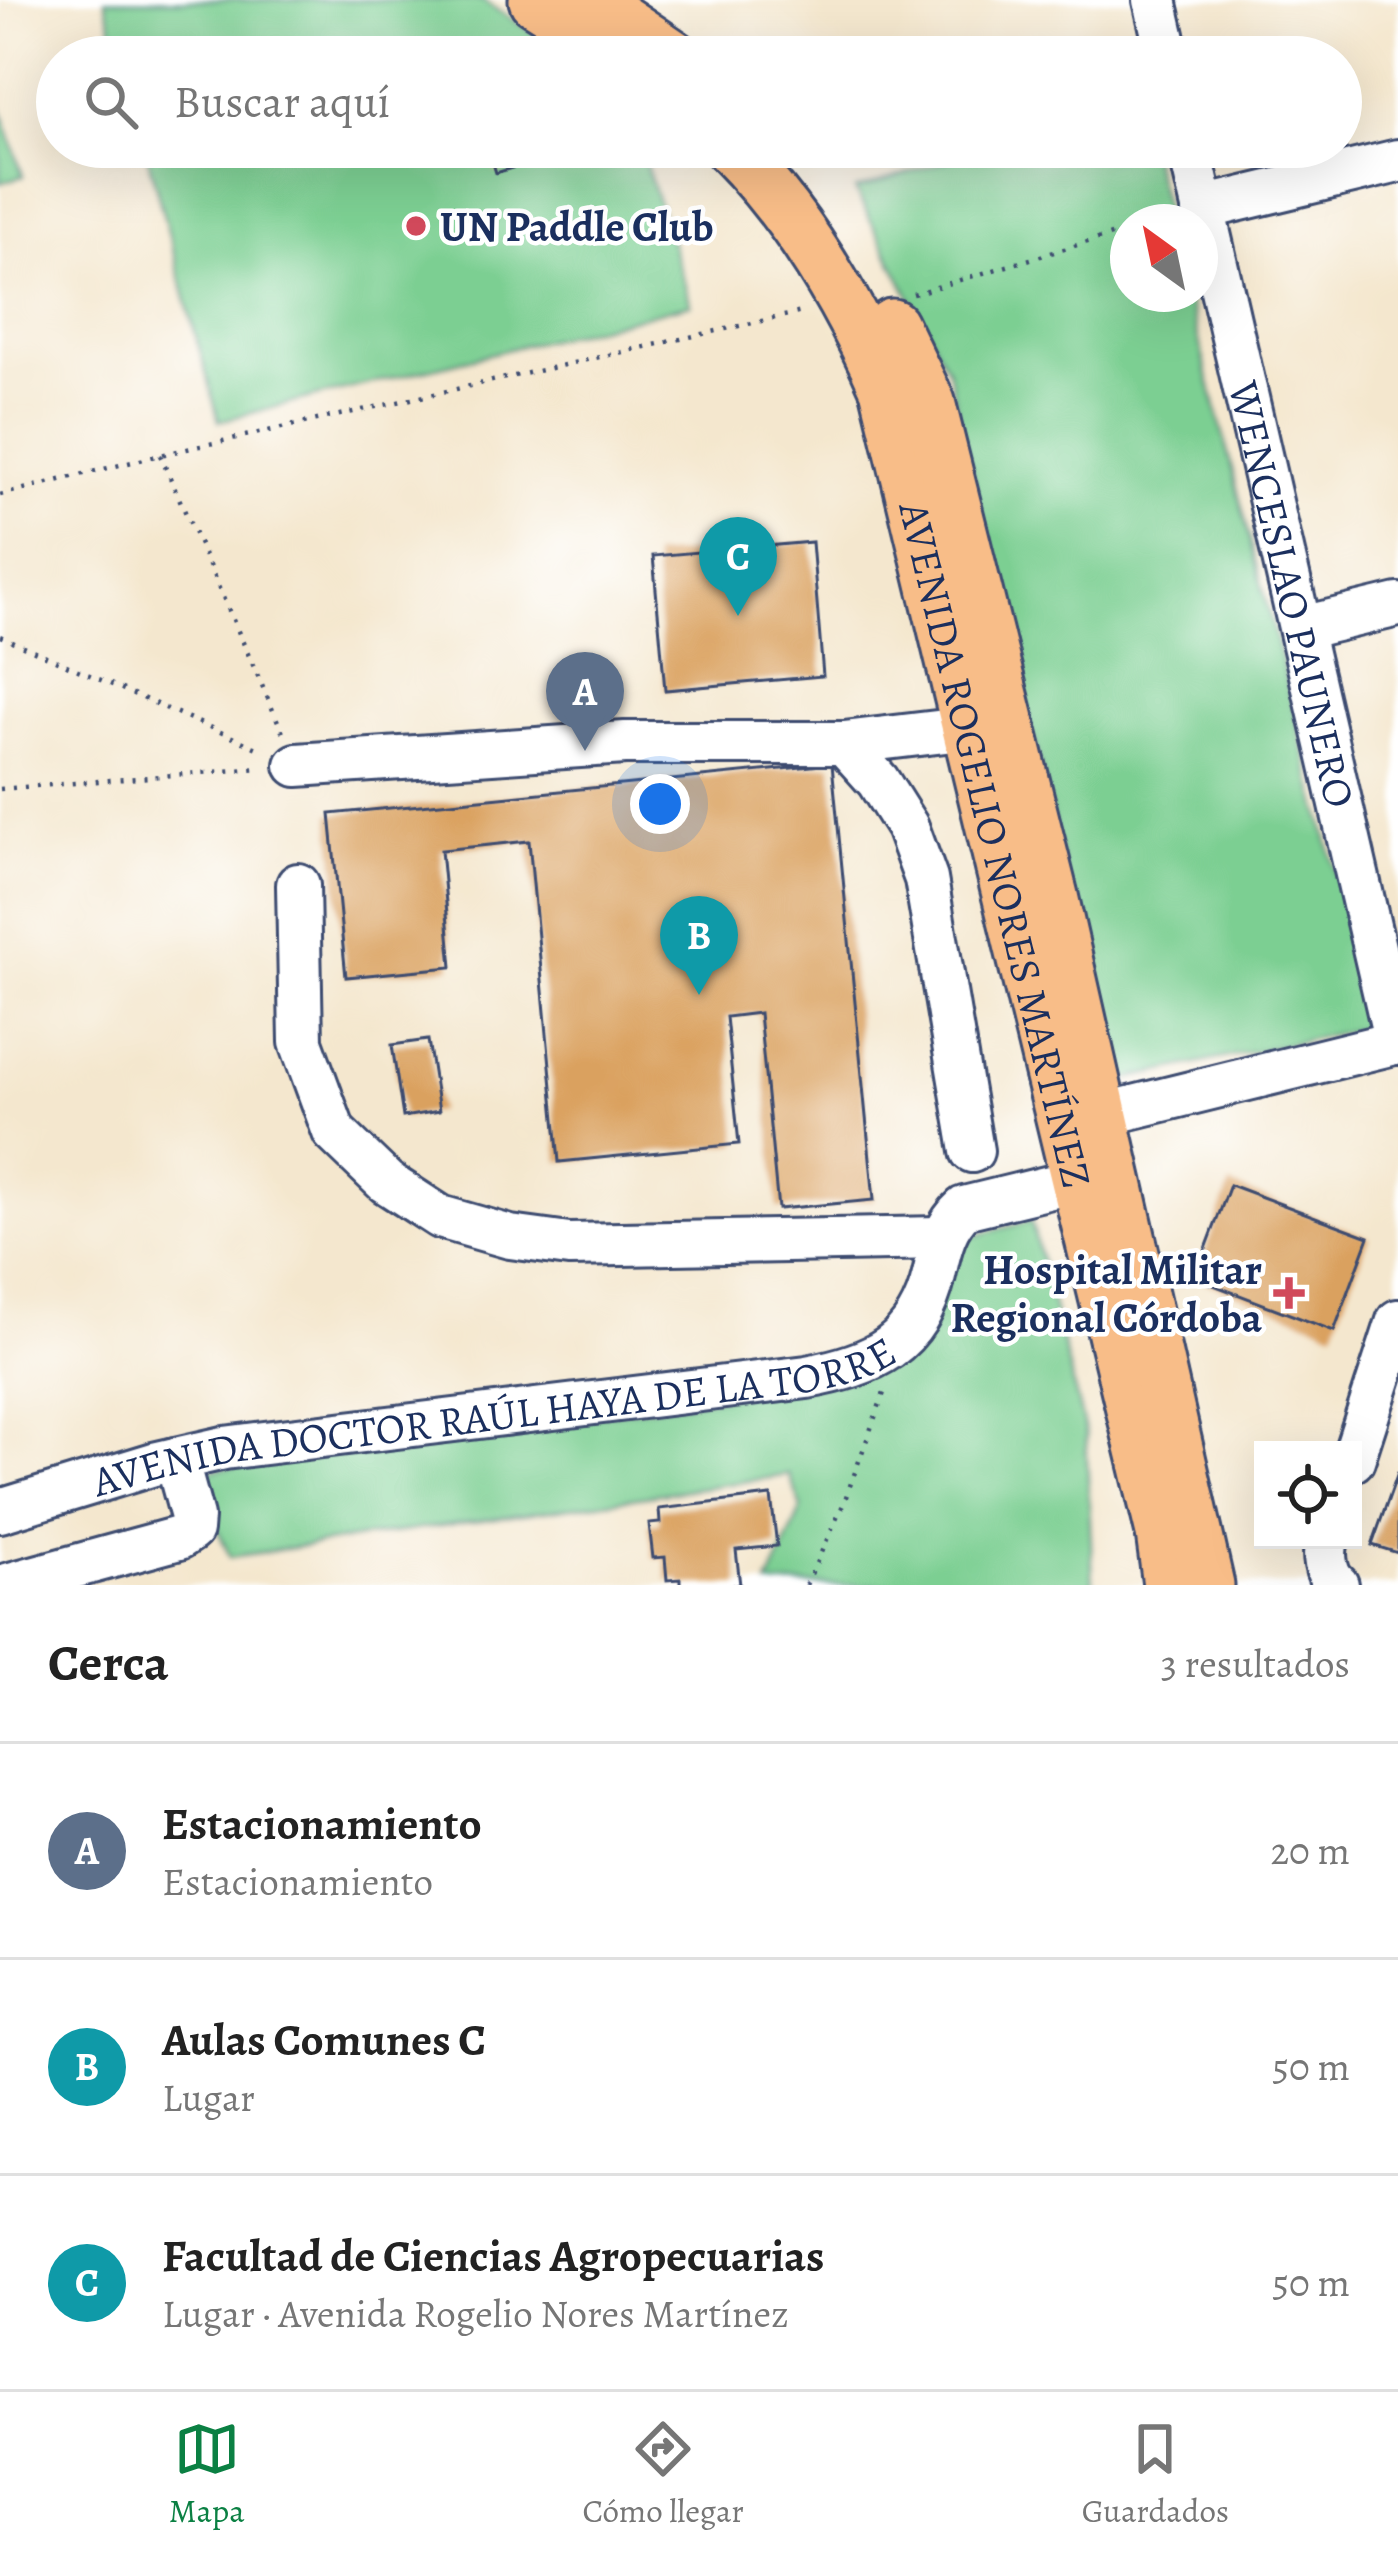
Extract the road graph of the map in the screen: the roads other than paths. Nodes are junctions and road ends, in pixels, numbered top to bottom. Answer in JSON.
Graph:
{"nodes":[{"id":1,"x":535,"y":0,"type":"edge"},
{"id":2,"x":590,"y":0,"type":"edge"},
{"id":3,"x":1155,"y":0,"type":"edge"},
{"id":4,"x":592,"y":36,"type":"edge"},
{"id":5,"x":644,"y":36,"type":"edge"},
{"id":6,"x":1163,"y":36,"type":"edge"},
{"id":7,"x":1398,"y":161,"type":"edge"},
{"id":8,"x":748,"y":168,"type":"edge"},
{"id":9,"x":788,"y":168,"type":"edge"},
{"id":10,"x":1194,"y":168,"type":"edge"},
{"id":11,"x":1202,"y":204,"type":"edge"},
{"id":12,"x":1218,"y":204,"type":"edge"},
{"id":13,"x":1218,"y":272,"type":"edge"},
{"id":14,"x":866,"y":306,"type":"junction"},
{"id":15,"x":1398,"y":605,"type":"edge"},
{"id":16,"x":1302,"y":628,"type":"junction"},
{"id":17,"x":989,"y":726,"type":"junction"},
{"id":18,"x":844,"y":743,"type":"junction"},
{"id":19,"x":297,"y":765,"type":"road end"},
{"id":20,"x":298,"y":885,"type":"dead end"},
{"id":21,"x":1397,"y":1042,"type":"edge"},
{"id":22,"x":1083,"y":1120,"type":"junction"},
{"id":23,"x":972,"y":1151,"type":"dead end"},
{"id":24,"x":1094,"y":1176,"type":"junction"},
{"id":25,"x":942,"y":1238,"type":"junction"},
{"id":26,"x":1398,"y":1321,"type":"edge"},
{"id":27,"x":1359,"y":1441,"type":"edge"},
{"id":28,"x":176,"y":1459,"type":"junction"},
{"id":29,"x":0,"y":1511,"type":"edge"},
{"id":30,"x":1324,"y":1549,"type":"edge"},
{"id":31,"x":7,"y":1585,"type":"edge"},
{"id":32,"x":1169,"y":1585,"type":"edge"},
{"id":33,"x":1208,"y":1585,"type":"edge"},
{"id":34,"x":1337,"y":1585,"type":"edge"}],
"edges":[{"from":1,"to":4,"type":"main road"},
{"from":2,"to":5,"type":"main road"},
{"from":3,"to":6,"type":"street"},
{"from":7,"to":12,"type":"street"},
{"from":8,"to":14,"type":"main road","name":"AVENIDA ROGELIO NORES MARTÍNEZ"},
{"from":9,"to":14,"type":"main road","name":"AVENIDA ROGELIO NORES MARTÍNEZ"},
{"from":10,"to":11,"type":"street","name":"WENCESLAO PAUNERO"},
{"from":13,"to":16,"type":"street","name":"WENCESLAO PAUNERO"},
{"from":14,"to":17,"type":"main road","name":"AVENIDA ROGELIO NORES MARTÍNEZ"},
{"from":15,"to":16,"type":"street"},
{"from":16,"to":21,"type":"street","name":"WENCESLAO PAUNERO"},
{"from":17,"to":18,"type":"street"},
{"from":17,"to":22,"type":"main road","name":"AVENIDA ROGELIO NORES MARTÍNEZ"},
{"from":18,"to":19,"type":"street"},
{"from":18,"to":23,"type":"street"},
{"from":20,"to":25,"type":"street"},
{"from":21,"to":22,"type":"street"},
{"from":22,"to":24,"type":"main road","name":"AVENIDA ROGELIO NORES MARTÍNEZ"},
{"from":24,"to":25,"type":"street"},
{"from":24,"to":32,"type":"main road","name":"AVENIDA ROGELIO NORES MARTÍNEZ"},
{"from":24,"to":33,"type":"main road","name":"AVENIDA ROGELIO NORES MARTÍNEZ"},
{"from":25,"to":28,"type":"street","name":"AVENIDA DOCTOR RAÚL HAYA DE LA TORRE"},
{"from":26,"to":27,"type":"street"},
{"from":28,"to":29,"type":"street","name":"AVENIDA DOCTOR RAÚL HAYA DE LA TORRE"},
{"from":28,"to":31,"type":"street"},
{"from":30,"to":34,"type":"street"}]}
